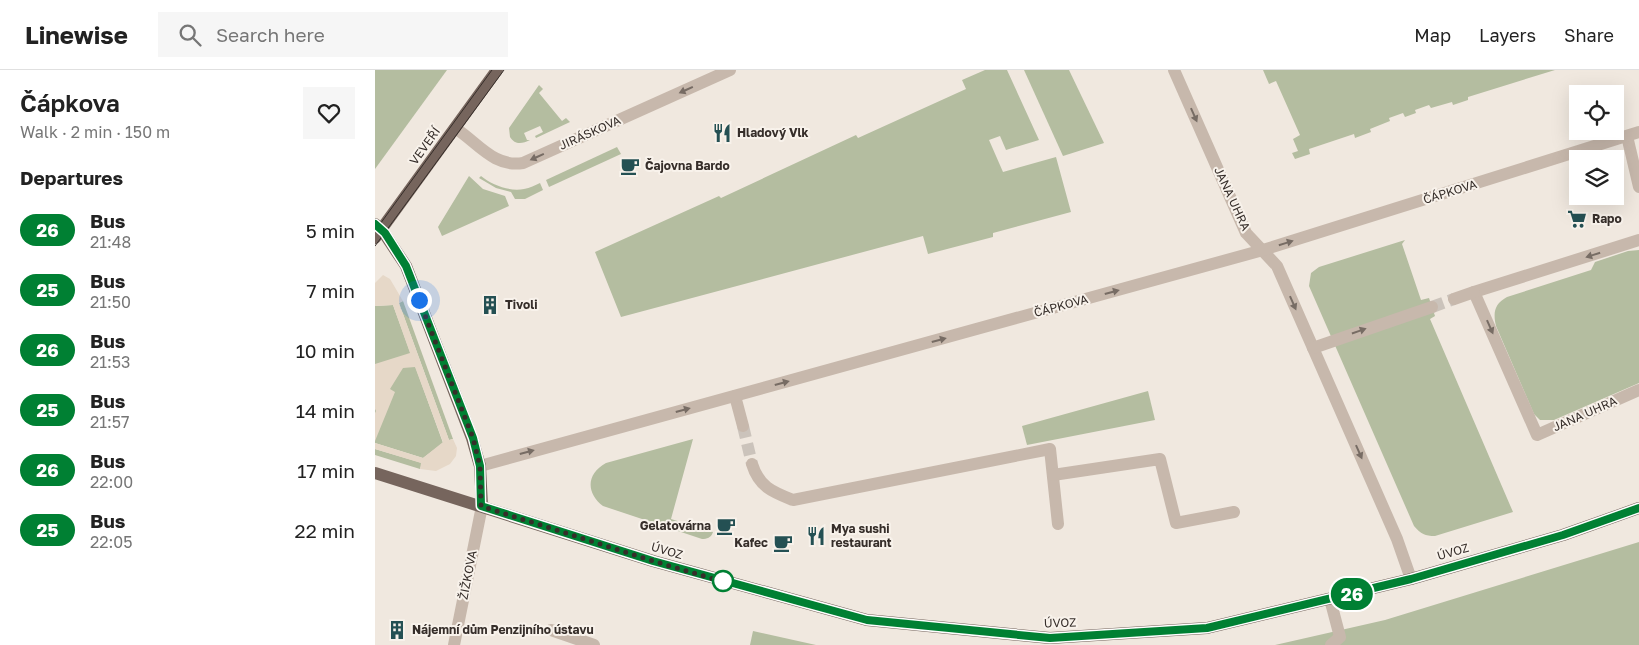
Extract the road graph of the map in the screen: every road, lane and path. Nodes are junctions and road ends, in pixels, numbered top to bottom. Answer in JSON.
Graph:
{"nodes":[{"id":1,"x":497,"y":70,"type":"edge"},
{"id":2,"x":730,"y":70,"type":"edge"},
{"id":3,"x":1174,"y":70,"type":"edge"},
{"id":4,"x":455,"y":128,"type":"junction"},
{"id":5,"x":1633,"y":134,"type":"edge"},
{"id":6,"x":1639,"y":187,"type":"edge"},
{"id":7,"x":377,"y":230,"type":"edge"},
{"id":8,"x":1639,"y":240,"type":"edge"},
{"id":9,"x":1263,"y":250,"type":"junction"},
{"id":10,"x":1474,"y":292,"type":"junction"},
{"id":11,"x":1454,"y":299,"type":"tunnel mouth"},
{"id":12,"x":1432,"y":306,"type":"tunnel mouth"},
{"id":13,"x":1313,"y":348,"type":"junction"},
{"id":14,"x":1639,"y":390,"type":"edge"},
{"id":15,"x":735,"y":396,"type":"junction"},
{"id":16,"x":743,"y":426,"type":"tunnel mouth"},
{"id":17,"x":752,"y":464,"type":"tunnel mouth"},
{"id":18,"x":480,"y":466,"type":"junction"},
{"id":19,"x":375,"y":472,"type":"edge"},
{"id":20,"x":1053,"y":475,"type":"junction"},
{"id":21,"x":481,"y":506,"type":"junction"},
{"id":22,"x":1639,"y":508,"type":"edge"},
{"id":23,"x":1234,"y":512,"type":"dead end"},
{"id":24,"x":1057,"y":524,"type":"dead end"},
{"id":25,"x":1411,"y":579,"type":"junction"},
{"id":26,"x":1330,"y":599,"type":"junction"},
{"id":27,"x":551,"y":630,"type":"dead end"},
{"id":28,"x":454,"y":645,"type":"edge"},
{"id":29,"x":594,"y":645,"type":"edge"},
{"id":30,"x":1331,"y":645,"type":"edge"}],
"edges":[{"from":1,"to":4,"type":"main road","name":"VEVEŘÍ"},
{"from":2,"to":4,"type":"street","name":"JIRÁSKOVA","one_way":true},
{"from":3,"to":9,"type":"street","name":"JANA UHRA","one_way":true},
{"from":4,"to":7,"type":"main road","name":"VEVEŘÍ"},
{"from":5,"to":6,"type":"street"},
{"from":9,"to":5,"type":"street","name":"ČÁPKOVA","one_way":true},
{"from":7,"to":18,"type":"main road"},
{"from":8,"to":10,"type":"street","one_way":true},
{"from":9,"to":13,"type":"street","name":"JANA UHRA","one_way":true},
{"from":15,"to":9,"type":"street","name":"ČÁPKOVA","one_way":true},
{"from":10,"to":11,"type":"street"},
{"from":10,"to":14,"type":"street","name":"JANA UHRA","one_way":true},
{"from":13,"to":12,"type":"street","one_way":true},
{"from":13,"to":25,"type":"street","name":"JANA UHRA","one_way":true},
{"from":15,"to":16,"type":"street"},
{"from":18,"to":15,"type":"street","name":"ČÁPKOVA","one_way":true},
{"from":17,"to":20,"type":"street"},
{"from":18,"to":21,"type":"main road"},
{"from":19,"to":21,"type":"main road","name":"ÚVOZ"},
{"from":20,"to":23,"type":"street"},
{"from":20,"to":24,"type":"street"},
{"from":21,"to":26,"type":"main road","name":"ÚVOZ"},
{"from":21,"to":28,"type":"street","name":"ŽIŽKOVA"},
{"from":22,"to":25,"type":"main road","name":"ÚVOZ"},
{"from":25,"to":26,"type":"main road","name":"ÚVOZ"},
{"from":26,"to":30,"type":"street"},
{"from":27,"to":29,"type":"street"}]}
